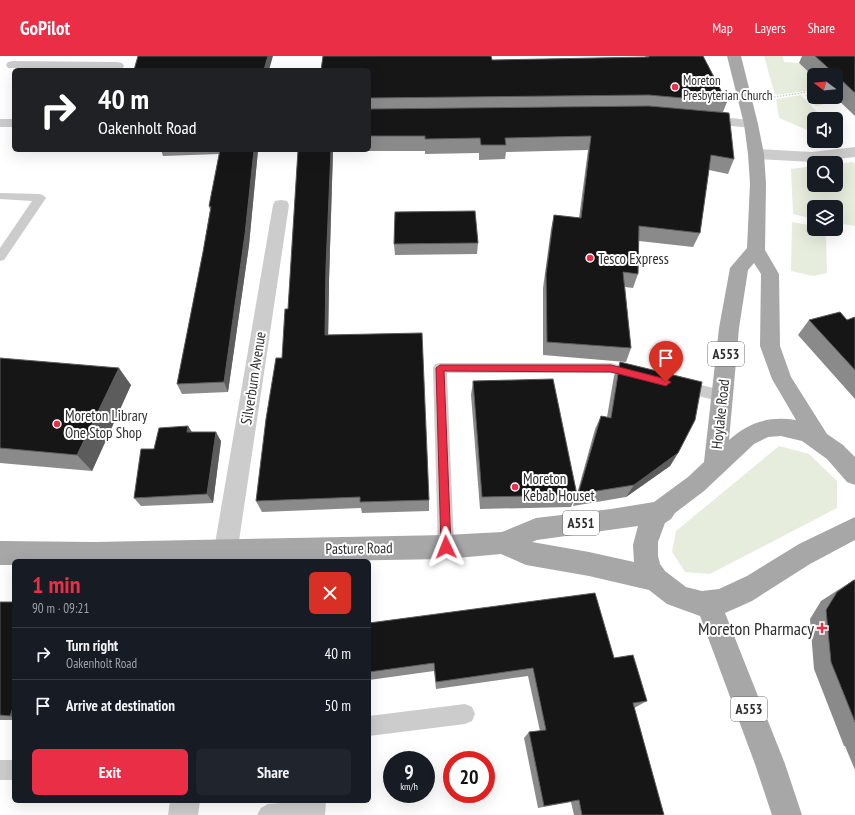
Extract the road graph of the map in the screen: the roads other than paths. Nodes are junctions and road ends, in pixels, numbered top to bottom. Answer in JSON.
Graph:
{"nodes":[{"id":1,"x":25,"y":56,"type":"edge"},
{"id":2,"x":734,"y":56,"type":"edge"},
{"id":3,"x":13,"y":65,"type":"junction"},
{"id":4,"x":117,"y":66,"type":"dead end"},
{"id":5,"x":2,"y":74,"type":"dead end"},
{"id":6,"x":683,"y":118,"type":"edge"},
{"id":7,"x":0,"y":123,"type":"edge"},
{"id":8,"x":12,"y":123,"type":"edge"},
{"id":9,"x":751,"y":124,"type":"junction"},
{"id":10,"x":855,"y":152,"type":"edge"},
{"id":11,"x":756,"y":154,"type":"junction"},
{"id":12,"x":0,"y":196,"type":"edge"},
{"id":13,"x":281,"y":205,"type":"dead end"},
{"id":14,"x":756,"y":250,"type":"junction"},
{"id":15,"x":0,"y":257,"type":"edge"},
{"id":16,"x":648,"y":378,"type":"edge"},
{"id":17,"x":670,"y":383,"type":"edge"},
{"id":18,"x":722,"y":396,"type":"junction"},
{"id":19,"x":820,"y":440,"type":"junction"},
{"id":20,"x":715,"y":465,"type":"junction"},
{"id":21,"x":853,"y":469,"type":"edge"},
{"id":22,"x":663,"y":510,"type":"junction"},
{"id":23,"x":848,"y":536,"type":"edge"},
{"id":24,"x":502,"y":543,"type":"junction"},
{"id":25,"x":446,"y":547,"type":"junction"},
{"id":26,"x":0,"y":553,"type":"edge"},
{"id":27,"x":319,"y":555,"type":"edge"},
{"id":28,"x":225,"y":556,"type":"edge"},
{"id":29,"x":92,"y":557,"type":"edge"},
{"id":30,"x":656,"y":579,"type":"junction"},
{"id":31,"x":708,"y":604,"type":"junction"},
{"id":32,"x":465,"y":714,"type":"dead end"},
{"id":33,"x":371,"y":726,"type":"edge"},
{"id":34,"x":0,"y":770,"type":"edge"},
{"id":35,"x":12,"y":770,"type":"edge"},
{"id":36,"x":185,"y":803,"type":"edge"},
{"id":37,"x":316,"y":803,"type":"edge"},
{"id":38,"x":281,"y":814,"type":"edge"},
{"id":39,"x":183,"y":815,"type":"edge"},
{"id":40,"x":787,"y":815,"type":"edge"}],
"edges":[{"from":1,"to":3,"type":"street"},
{"from":2,"to":9,"type":"main road"},
{"from":3,"to":4,"type":"street"},
{"from":3,"to":5,"type":"street"},
{"from":6,"to":9,"type":"street"},
{"from":7,"to":8,"type":"street"},
{"from":9,"to":11,"type":"main road"},
{"from":10,"to":11,"type":"street"},
{"from":11,"to":14,"type":"main road"},
{"from":12,"to":15,"type":"lane"},
{"from":13,"to":28,"type":"street","name":"Silverburn Avenue"},
{"from":14,"to":18,"type":"main road","name":"Hoylake Road","number":"A553"},
{"from":14,"to":19,"type":"main road"},
{"from":16,"to":25,"type":"lane"},
{"from":17,"to":18,"type":"lane"},
{"from":18,"to":20,"type":"main road","name":"Hoylake Road","number":"A553"},
{"from":19,"to":20,"type":"main road"},
{"from":19,"to":21,"type":"main road"},
{"from":20,"to":22,"type":"main road"},
{"from":22,"to":24,"type":"main road","name":"Pasture Road","number":"A551"},
{"from":22,"to":30,"type":"main road"},
{"from":23,"to":31,"type":"main road"},
{"from":24,"to":25,"type":"main road","name":"Pasture Road","number":"A551"},
{"from":24,"to":30,"type":"main road","name":"Pasture Road","number":"A551"},
{"from":25,"to":27,"type":"main road","name":"Pasture Road","number":"A551"},
{"from":26,"to":29,"type":"main road","name":"Pasture Road","number":"A551"},
{"from":27,"to":28,"type":"main road","name":"Pasture Road","number":"A551"},
{"from":28,"to":29,"type":"main road","name":"Pasture Road","number":"A551"},
{"from":30,"to":31,"type":"main road"},
{"from":31,"to":40,"type":"main road","number":"A553"},
{"from":32,"to":33,"type":"lane"},
{"from":34,"to":35,"type":"lane"},
{"from":36,"to":39,"type":"street"},
{"from":37,"to":38,"type":"lane"}]}
